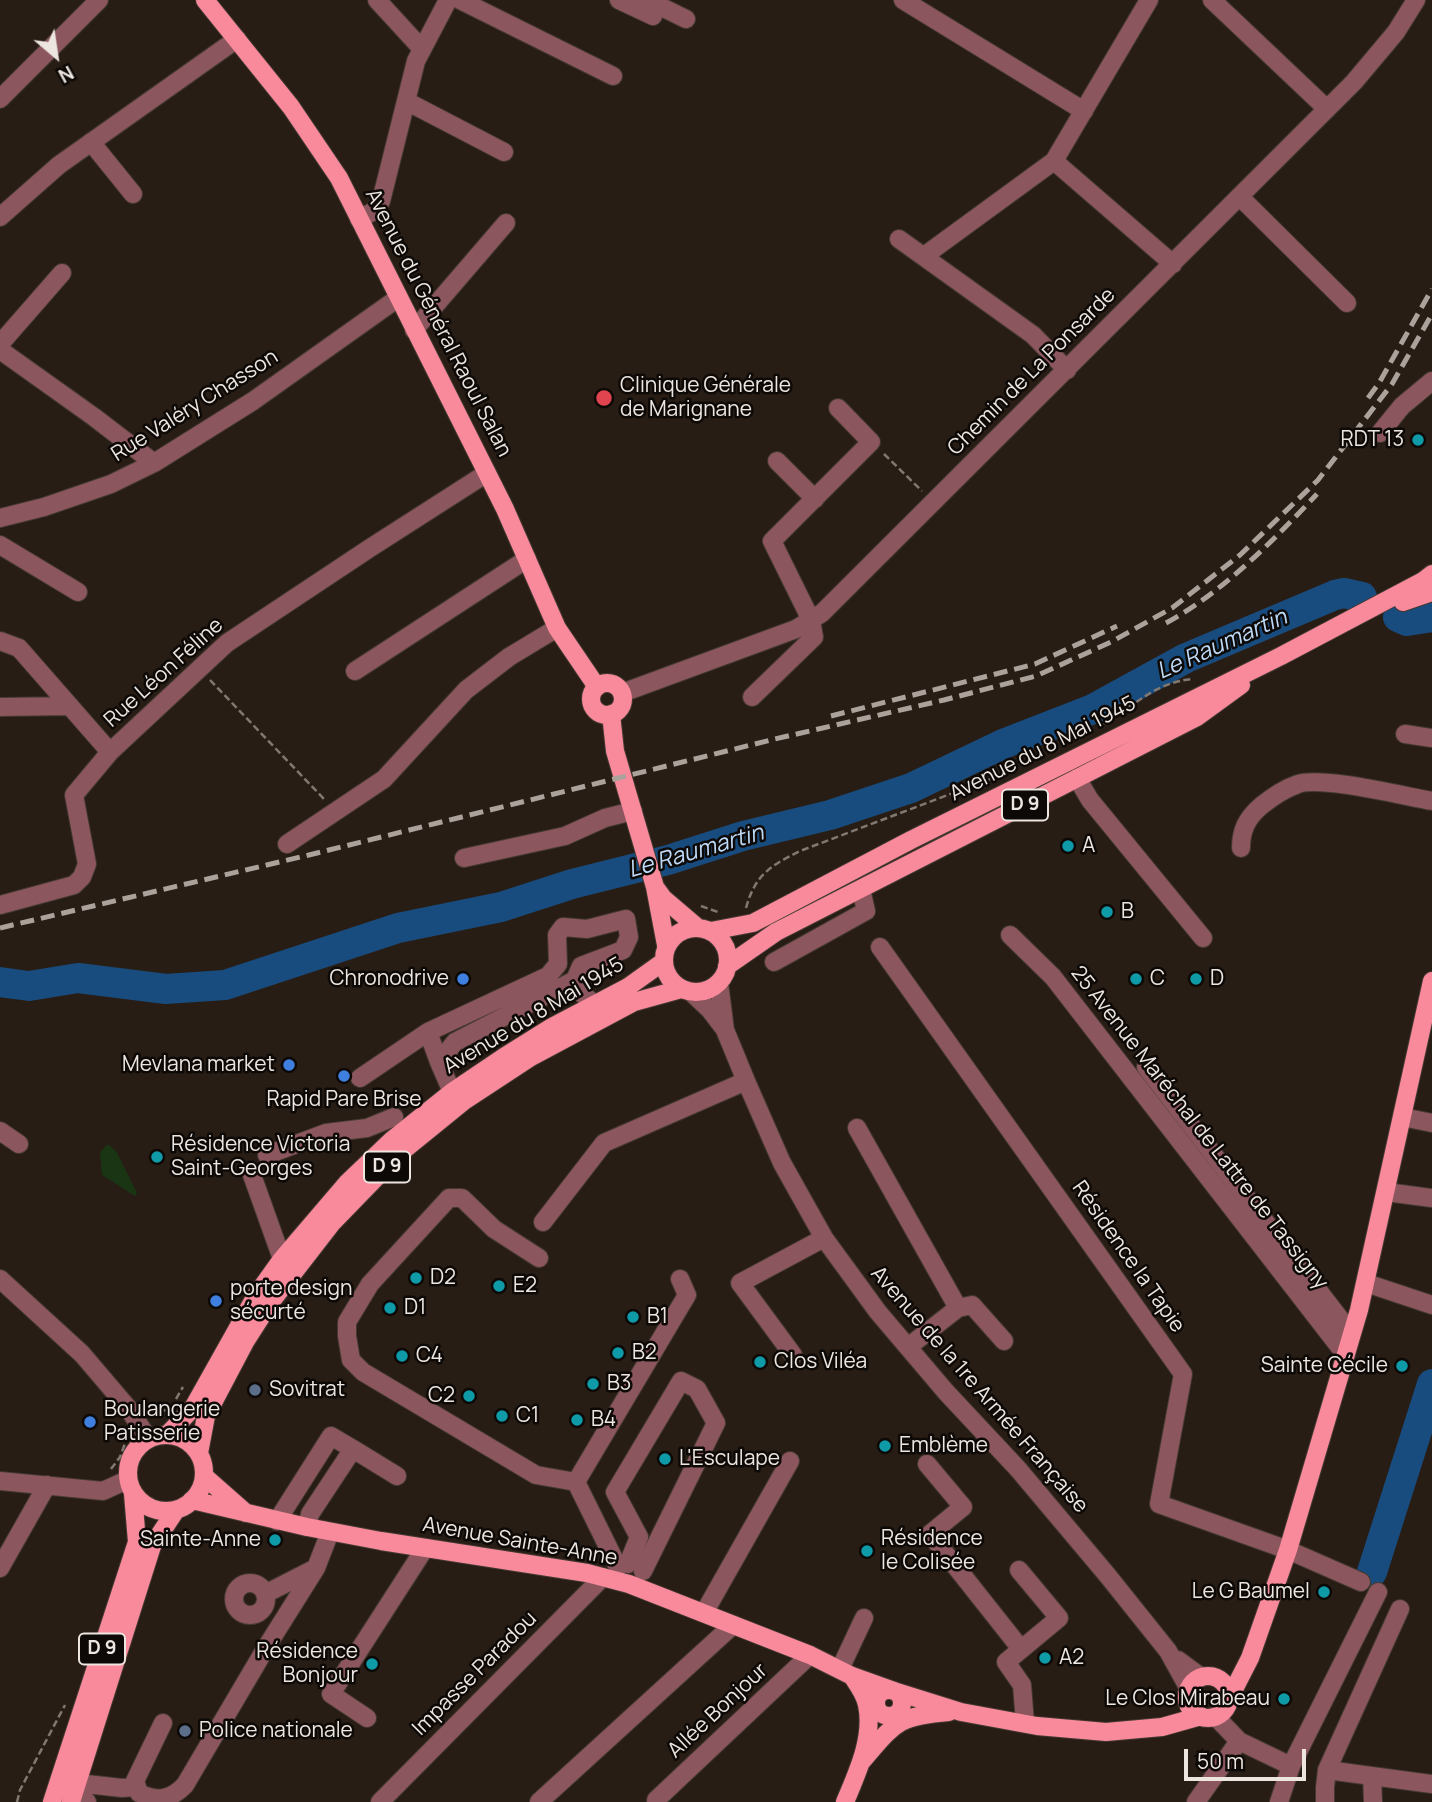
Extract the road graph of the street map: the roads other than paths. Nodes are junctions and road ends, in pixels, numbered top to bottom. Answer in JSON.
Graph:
{"nodes":[{"id":1,"x":99,"y":0,"type":"edge"},
{"id":2,"x":205,"y":0,"type":"edge"},
{"id":3,"x":377,"y":0,"type":"edge"},
{"id":4,"x":448,"y":0,"type":"edge"},
{"id":5,"x":460,"y":0,"type":"edge"},
{"id":6,"x":620,"y":0,"type":"edge"},
{"id":7,"x":903,"y":0,"type":"edge"},
{"id":8,"x":1149,"y":0,"type":"edge"},
{"id":9,"x":1212,"y":0,"type":"edge"},
{"id":10,"x":1416,"y":0,"type":"edge"},
{"id":11,"x":650,"y":8,"type":"edge"},
{"id":12,"x":686,"y":19,"type":"dead end"},
{"id":13,"x":237,"y":39,"type":"junction"},
{"id":14,"x":422,"y":49,"type":"junction"},
{"id":15,"x":613,"y":76,"type":"dead end"},
{"id":16,"x":0,"y":100,"type":"edge"},
{"id":17,"x":406,"y":101,"type":"junction"},
{"id":18,"x":1327,"y":109,"type":"junction"},
{"id":19,"x":1084,"y":111,"type":"junction"},
{"id":20,"x":91,"y":142,"type":"junction"},
{"id":21,"x":504,"y":152,"type":"dead end"},
{"id":22,"x":1055,"y":161,"type":"junction"},
{"id":23,"x":133,"y":194,"type":"dead end"},
{"id":24,"x":1240,"y":197,"type":"junction"},
{"id":25,"x":0,"y":217,"type":"edge"},
{"id":26,"x":359,"y":219,"type":"junction"},
{"id":27,"x":506,"y":223,"type":"dead end"},
{"id":28,"x":899,"y":239,"type":"dead end"},
{"id":29,"x":924,"y":256,"type":"junction"},
{"id":30,"x":1173,"y":264,"type":"junction"},
{"id":31,"x":62,"y":273,"type":"dead end"},
{"id":32,"x":398,"y":298,"type":"junction"},
{"id":33,"x":1347,"y":303,"type":"dead end"},
{"id":34,"x":414,"y":330,"type":"junction"},
{"id":35,"x":0,"y":344,"type":"edge"},
{"id":36,"x":0,"y":350,"type":"edge"},
{"id":37,"x":1067,"y":370,"type":"junction"},
{"id":38,"x":1432,"y":381,"type":"edge"},
{"id":39,"x":838,"y":408,"type":"dead end"},
{"id":40,"x":1380,"y":433,"type":"dead end"},
{"id":41,"x":777,"y":461,"type":"dead end"},
{"id":42,"x":154,"y":463,"type":"junction"},
{"id":43,"x":487,"y":472,"type":"junction"},
{"id":44,"x":815,"y":499,"type":"junction"},
{"id":45,"x":0,"y":518,"type":"edge"},
{"id":46,"x":0,"y":545,"type":"edge"},
{"id":47,"x":527,"y":559,"type":"junction"},
{"id":48,"x":1432,"y":574,"type":"edge"},
{"id":49,"x":78,"y":592,"type":"dead end"},
{"id":50,"x":1432,"y":592,"type":"edge"},
{"id":51,"x":811,"y":620,"type":"junction"},
{"id":52,"x":1344,"y":623,"type":"junction"},
{"id":53,"x":557,"y":628,"type":"junction"},
{"id":54,"x":0,"y":641,"type":"edge"},
{"id":55,"x":1281,"y":656,"type":"junction"},
{"id":56,"x":355,"y":671,"type":"dead end"},
{"id":57,"x":597,"y":687,"type":"junction"},
{"id":58,"x":622,"y":692,"type":"junction"},
{"id":59,"x":752,"y":698,"type":"dead end"},
{"id":60,"x":70,"y":706,"type":"junction"},
{"id":61,"x":0,"y":708,"type":"edge"},
{"id":62,"x":611,"y":714,"type":"junction"},
{"id":63,"x":1405,"y":734,"type":"dead end"},
{"id":64,"x":1432,"y":738,"type":"edge"},
{"id":65,"x":110,"y":752,"type":"junction"},
{"id":66,"x":1077,"y":778,"type":"junction"},
{"id":67,"x":1432,"y":801,"type":"edge"},
{"id":68,"x":632,"y":811,"type":"junction"},
{"id":69,"x":287,"y":844,"type":"dead end"},
{"id":70,"x":1241,"y":848,"type":"dead end"},
{"id":71,"x":464,"y":858,"type":"dead end"},
{"id":72,"x":653,"y":882,"type":"junction"},
{"id":73,"x":861,"y":889,"type":"junction"},
{"id":74,"x":0,"y":905,"type":"edge"},
{"id":75,"x":704,"y":929,"type":"junction"},
{"id":76,"x":1010,"y":934,"type":"dead end"},
{"id":77,"x":1203,"y":938,"type":"dead end"},
{"id":78,"x":880,"y":947,"type":"dead end"},
{"id":79,"x":665,"y":954,"type":"junction"},
{"id":80,"x":774,"y":962,"type":"dead end"},
{"id":81,"x":727,"y":966,"type":"junction"},
{"id":82,"x":575,"y":980,"type":"junction"},
{"id":83,"x":719,"y":983,"type":"junction"},
{"id":84,"x":1431,"y":987,"type":"edge"},
{"id":85,"x":686,"y":990,"type":"junction"},
{"id":86,"x":595,"y":1005,"type":"junction"},
{"id":87,"x":725,"y":1030,"type":"junction"},
{"id":88,"x":428,"y":1032,"type":"junction"},
{"id":89,"x":439,"y":1062,"type":"junction"},
{"id":90,"x":1146,"y":1067,"type":"dead end"},
{"id":91,"x":360,"y":1078,"type":"dead end"},
{"id":92,"x":746,"y":1081,"type":"junction"},
{"id":93,"x":452,"y":1092,"type":"junction"},
{"id":94,"x":1402,"y":1117,"type":"junction"},
{"id":95,"x":394,"y":1118,"type":"dead end"},
{"id":96,"x":1432,"y":1123,"type":"edge"},
{"id":97,"x":857,"y":1128,"type":"dead end"},
{"id":98,"x":0,"y":1131,"type":"edge"},
{"id":99,"x":19,"y":1144,"type":"dead end"},
{"id":100,"x":267,"y":1155,"type":"dead end"},
{"id":101,"x":252,"y":1175,"type":"dead end"},
{"id":102,"x":1386,"y":1192,"type":"junction"},
{"id":103,"x":1432,"y":1198,"type":"edge"},
{"id":104,"x":543,"y":1222,"type":"dead end"},
{"id":105,"x":816,"y":1242,"type":"junction"},
{"id":106,"x":539,"y":1258,"type":"dead end"},
{"id":107,"x":282,"y":1259,"type":"junction"},
{"id":108,"x":0,"y":1279,"type":"edge"},
{"id":109,"x":680,"y":1279,"type":"dead end"},
{"id":110,"x":1366,"y":1283,"type":"junction"},
{"id":111,"x":1428,"y":1304,"type":"edge"},
{"id":112,"x":958,"y":1308,"type":"junction"},
{"id":113,"x":1352,"y":1333,"type":"junction"},
{"id":114,"x":1004,"y":1341,"type":"dead end"},
{"id":115,"x":908,"y":1347,"type":"junction"},
{"id":116,"x":1345,"y":1354,"type":"junction"},
{"id":117,"x":793,"y":1355,"type":"dead end"},
{"id":118,"x":168,"y":1434,"type":"junction"},
{"id":119,"x":148,"y":1438,"type":"junction"},
{"id":120,"x":353,"y":1449,"type":"junction"},
{"id":121,"x":199,"y":1453,"type":"junction"},
{"id":122,"x":790,"y":1461,"type":"dead end"},
{"id":123,"x":927,"y":1464,"type":"dead end"},
{"id":124,"x":204,"y":1476,"type":"junction"},
{"id":125,"x":397,"y":1476,"type":"dead end"},
{"id":126,"x":0,"y":1480,"type":"edge"},
{"id":127,"x":576,"y":1482,"type":"junction"},
{"id":128,"x":47,"y":1485,"type":"junction"},
{"id":129,"x":130,"y":1487,"type":"junction"},
{"id":130,"x":192,"y":1500,"type":"junction"},
{"id":131,"x":176,"y":1510,"type":"junction"},
{"id":132,"x":249,"y":1515,"type":"junction"},
{"id":133,"x":278,"y":1521,"type":"junction"},
{"id":134,"x":307,"y":1527,"type":"junction"},
{"id":135,"x":330,"y":1532,"type":"junction"},
{"id":136,"x":425,"y":1548,"type":"junction"},
{"id":137,"x":1288,"y":1550,"type":"junction"},
{"id":138,"x":316,"y":1568,"type":"junction"},
{"id":139,"x":615,"y":1568,"type":"junction"},
{"id":140,"x":0,"y":1569,"type":"edge"},
{"id":141,"x":1019,"y":1570,"type":"dead end"},
{"id":142,"x":1360,"y":1582,"type":"dead end"},
{"id":143,"x":1378,"y":1592,"type":"dead end"},
{"id":144,"x":265,"y":1594,"type":"dead end"},
{"id":145,"x":659,"y":1595,"type":"junction"},
{"id":146,"x":1400,"y":1609,"type":"dead end"},
{"id":147,"x":704,"y":1613,"type":"junction"},
{"id":148,"x":864,"y":1618,"type":"dead end"},
{"id":149,"x":733,"y":1625,"type":"junction"},
{"id":150,"x":1021,"y":1649,"type":"junction"},
{"id":151,"x":810,"y":1655,"type":"junction"},
{"id":152,"x":1251,"y":1658,"type":"junction"},
{"id":153,"x":846,"y":1672,"type":"junction"},
{"id":154,"x":1198,"y":1686,"type":"junction"},
{"id":155,"x":894,"y":1691,"type":"junction"},
{"id":156,"x":1229,"y":1699,"type":"junction"},
{"id":157,"x":872,"y":1705,"type":"junction"},
{"id":158,"x":961,"y":1712,"type":"junction"},
{"id":159,"x":1208,"y":1716,"type":"junction"},
{"id":160,"x":367,"y":1718,"type":"dead end"},
{"id":161,"x":897,"y":1718,"type":"junction"},
{"id":162,"x":163,"y":1723,"type":"dead end"},
{"id":163,"x":1025,"y":1723,"type":"junction"},
{"id":164,"x":1162,"y":1727,"type":"junction"},
{"id":165,"x":1239,"y":1741,"type":"junction"},
{"id":166,"x":860,"y":1764,"type":"junction"},
{"id":167,"x":1291,"y":1766,"type":"junction"},
{"id":168,"x":1327,"y":1770,"type":"junction"},
{"id":169,"x":1372,"y":1776,"type":"junction"},
{"id":170,"x":1432,"y":1784,"type":"edge"},
{"id":171,"x":136,"y":1787,"type":"junction"},
{"id":172,"x":74,"y":1791,"type":"edge"},
{"id":173,"x":656,"y":1800,"type":"dead end"},
{"id":174,"x":52,"y":1802,"type":"edge"},
{"id":175,"x":87,"y":1802,"type":"edge"},
{"id":176,"x":380,"y":1802,"type":"edge"},
{"id":177,"x":539,"y":1802,"type":"edge"},
{"id":178,"x":845,"y":1802,"type":"edge"},
{"id":179,"x":1196,"y":1802,"type":"edge"},
{"id":180,"x":1279,"y":1802,"type":"edge"},
{"id":181,"x":1325,"y":1802,"type":"edge"},
{"id":182,"x":1373,"y":1802,"type":"edge"}],
"edges":[{"from":1,"to":16,"type":"street"},
{"from":2,"to":13,"type":"main road","name":"Avenue du Général Raoul Salan"},
{"from":3,"to":14,"type":"street"},
{"from":4,"to":14,"type":"street"},
{"from":5,"to":15,"type":"street"},
{"from":6,"to":11,"type":"street"},
{"from":7,"to":19,"type":"street"},
{"from":8,"to":19,"type":"street"},
{"from":9,"to":18,"type":"street"},
{"from":10,"to":18,"type":"street","name":"Chemin de La Ponsarde"},
{"from":11,"to":12,"type":"street"},
{"from":13,"to":20,"type":"street"},
{"from":13,"to":26,"type":"main road","name":"Avenue du Général Raoul Salan"},
{"from":14,"to":17,"type":"street"},
{"from":17,"to":21,"type":"street"},
{"from":17,"to":26,"type":"street"},
{"from":18,"to":24,"type":"street","name":"Chemin de La Ponsarde"},
{"from":19,"to":22,"type":"street"},
{"from":20,"to":23,"type":"street"},
{"from":20,"to":25,"type":"street"},
{"from":22,"to":29,"type":"street"},
{"from":22,"to":30,"type":"street"},
{"from":24,"to":30,"type":"street","name":"Chemin de La Ponsarde"},
{"from":24,"to":33,"type":"street"},
{"from":26,"to":32,"type":"main road","name":"Avenue du Général Raoul Salan"},
{"from":27,"to":34,"type":"street"},
{"from":28,"to":29,"type":"street"},
{"from":29,"to":37,"type":"street"},
{"from":30,"to":37,"type":"street","name":"Chemin de La Ponsarde"},
{"from":31,"to":35,"type":"street"},
{"from":32,"to":34,"type":"main road","name":"Avenue du Général Raoul Salan"},
{"from":32,"to":42,"type":"street","name":"Rue Valéry Chasson"},
{"from":34,"to":43,"type":"main road","name":"Avenue du Général Raoul Salan"},
{"from":36,"to":42,"type":"street"},
{"from":37,"to":51,"type":"street","name":"Chemin de La Ponsarde"},
{"from":38,"to":40,"type":"street"},
{"from":39,"to":44,"type":"street"},
{"from":41,"to":44,"type":"street"},
{"from":42,"to":45,"type":"street","name":"Rue Valéry Chasson"},
{"from":43,"to":47,"type":"main road","name":"Avenue du Général Raoul Salan"},
{"from":43,"to":65,"type":"street","name":"Rue Léon Féline"},
{"from":44,"to":51,"type":"street"},
{"from":46,"to":49,"type":"street"},
{"from":47,"to":53,"type":"main road","name":"Avenue du Général Raoul Salan"},
{"from":47,"to":56,"type":"street"},
{"from":48,"to":52,"type":"main road","name":"Avenue du 8 Mai 1945","number":"D 9"},
{"from":50,"to":52,"type":"main road","name":"Avenue du 8 Mai 1945","number":"D 9"},
{"from":51,"to":58,"type":"street","name":"Chemin de La Ponsarde"},
{"from":51,"to":59,"type":"street"},
{"from":52,"to":55,"type":"main road","name":"Avenue du 8 Mai 1945","number":"D 9"},
{"from":53,"to":57,"type":"main road","name":"Avenue du Général Raoul Salan"},
{"from":53,"to":69,"type":"street"},
{"from":54,"to":60,"type":"street","name":"Rue Léon Féline"},
{"from":55,"to":66,"type":"main road","name":"Avenue du 8 Mai 1945","number":"D 9"},
{"from":55,"to":75,"type":"main road","name":"Avenue du 8 Mai 1945","number":"D 9"},
{"from":57,"to":58,"type":"main road"},
{"from":57,"to":62,"type":"main road","name":"Avenue du Général Raoul Salan"},
{"from":58,"to":62,"type":"main road"},
{"from":60,"to":61,"type":"street"},
{"from":60,"to":65,"type":"street","name":"Rue Léon Féline"},
{"from":62,"to":68,"type":"main road"},
{"from":63,"to":64,"type":"street"},
{"from":65,"to":74,"type":"street"},
{"from":66,"to":73,"type":"main road","name":"Avenue du 8 Mai 1945","number":"D 9"},
{"from":66,"to":77,"type":"street"},
{"from":67,"to":70,"type":"street"},
{"from":68,"to":71,"type":"street"},
{"from":68,"to":72,"type":"main road"},
{"from":72,"to":75,"type":"main road"},
{"from":72,"to":79,"type":"main road"},
{"from":73,"to":80,"type":"street"},
{"from":73,"to":81,"type":"main road","name":"Avenue du 8 Mai 1945","number":"D 9"},
{"from":75,"to":79,"type":"main road"},
{"from":75,"to":81,"type":"main road"},
{"from":76,"to":116,"type":"street","name":"25 Avenue Maréchal de Lattre de Tassigny"},
{"from":78,"to":137,"type":"street","name":"Résidence la Tapie"},
{"from":79,"to":85,"type":"main road"},
{"from":79,"to":86,"type":"main road","name":"Avenue du 8 Mai 1945","number":"D 9"},
{"from":81,"to":83,"type":"main road"},
{"from":82,"to":86,"type":"street"},
{"from":82,"to":88,"type":"street"},
{"from":82,"to":89,"type":"street"},
{"from":83,"to":85,"type":"main road"},
{"from":83,"to":87,"type":"street","name":"Avenue de la 1re Armée Française"},
{"from":84,"to":94,"type":"main road"},
{"from":85,"to":87,"type":"street","name":"Avenue de la 1re Armée Française"},
{"from":85,"to":121,"type":"main road","name":"Avenue du 8 Mai 1945","number":"D 9"},
{"from":86,"to":93,"type":"main road","name":"Avenue du 8 Mai 1945","number":"D 9"},
{"from":87,"to":92,"type":"street","name":"Avenue de la 1re Armée Française"},
{"from":88,"to":89,"type":"street"},
{"from":88,"to":91,"type":"street"},
{"from":89,"to":93,"type":"street"},
{"from":90,"to":113,"type":"street"},
{"from":92,"to":104,"type":"street"},
{"from":92,"to":105,"type":"street","name":"Avenue de la 1re Armée Française"},
{"from":93,"to":107,"type":"main road","name":"Avenue du 8 Mai 1945","number":"D 9"},
{"from":94,"to":96,"type":"street"},
{"from":94,"to":102,"type":"main road"},
{"from":95,"to":100,"type":"street"},
{"from":97,"to":112,"type":"street"},
{"from":98,"to":99,"type":"street"},
{"from":101,"to":107,"type":"street"},
{"from":102,"to":103,"type":"street"},
{"from":102,"to":110,"type":"main road"},
{"from":105,"to":115,"type":"street","name":"Avenue de la 1re Armée Française"},
{"from":105,"to":117,"type":"street"},
{"from":106,"to":127,"type":"street"},
{"from":107,"to":118,"type":"main road","name":"Avenue du 8 Mai 1945","number":"D 9"},
{"from":108,"to":119,"type":"street"},
{"from":109,"to":127,"type":"street"},
{"from":110,"to":111,"type":"street"},
{"from":110,"to":113,"type":"main road"},
{"from":112,"to":114,"type":"street"},
{"from":112,"to":115,"type":"street"},
{"from":113,"to":116,"type":"main road"},
{"from":115,"to":154,"type":"street","name":"Avenue de la 1re Armée Française"},
{"from":116,"to":137,"type":"main road"},
{"from":118,"to":119,"type":"main road"},
{"from":118,"to":121,"type":"main road"},
{"from":119,"to":129,"type":"main road"},
{"from":120,"to":125,"type":"street"},
{"from":120,"to":133,"type":"street"},
{"from":120,"to":134,"type":"street"},
{"from":121,"to":124,"type":"main road"},
{"from":122,"to":147,"type":"street"},
{"from":123,"to":150,"type":"street"},
{"from":124,"to":130,"type":"main road"},
{"from":124,"to":132,"type":"main road"},
{"from":126,"to":128,"type":"street"},
{"from":127,"to":139,"type":"street"},
{"from":128,"to":129,"type":"street"},
{"from":128,"to":140,"type":"street"},
{"from":129,"to":131,"type":"main road"},
{"from":129,"to":174,"type":"main road","number":"D 9"},
{"from":130,"to":131,"type":"main road"},
{"from":130,"to":132,"type":"main road","name":"Avenue Sainte-Anne"},
{"from":131,"to":172,"type":"main road","number":"D 9"},
{"from":132,"to":133,"type":"main road","name":"Avenue Sainte-Anne"},
{"from":133,"to":134,"type":"main road","name":"Avenue Sainte-Anne"},
{"from":134,"to":135,"type":"main road","name":"Avenue Sainte-Anne"},
{"from":135,"to":136,"type":"main road","name":"Avenue Sainte-Anne"},
{"from":135,"to":138,"type":"street"},
{"from":136,"to":139,"type":"main road","name":"Avenue Sainte-Anne"},
{"from":136,"to":160,"type":"street"},
{"from":137,"to":142,"type":"street"},
{"from":137,"to":152,"type":"main road"},
{"from":138,"to":144,"type":"street"},
{"from":138,"to":171,"type":"street"},
{"from":139,"to":139,"type":"street"},
{"from":139,"to":145,"type":"main road","name":"Avenue Sainte-Anne"},
{"from":139,"to":145,"type":"street"},
{"from":139,"to":176,"type":"street","name":"Impasse Paradou"},
{"from":141,"to":150,"type":"street"},
{"from":143,"to":167,"type":"street"},
{"from":145,"to":147,"type":"main road","name":"Avenue Sainte-Anne"},
{"from":146,"to":168,"type":"street"},
{"from":147,"to":149,"type":"main road","name":"Avenue Sainte-Anne"},
{"from":148,"to":153,"type":"street"},
{"from":149,"to":151,"type":"main road","name":"Avenue Sainte-Anne"},
{"from":149,"to":177,"type":"street"},
{"from":150,"to":163,"type":"street"},
{"from":151,"to":153,"type":"main road","name":"Avenue Sainte-Anne"},
{"from":151,"to":173,"type":"street","name":"Allée Bonjour"},
{"from":152,"to":154,"type":"main road"},
{"from":152,"to":156,"type":"main road"},
{"from":153,"to":155,"type":"main road","name":"Avenue Sainte-Anne"},
{"from":153,"to":157,"type":"main road"},
{"from":154,"to":156,"type":"main road"},
{"from":154,"to":159,"type":"main road"},
{"from":154,"to":164,"type":"main road"},
{"from":155,"to":157,"type":"main road"},
{"from":155,"to":158,"type":"main road","name":"Avenue Sainte-Anne"},
{"from":155,"to":161,"type":"main road"},
{"from":156,"to":159,"type":"main road"},
{"from":157,"to":161,"type":"main road"},
{"from":157,"to":166,"type":"main road"},
{"from":158,"to":161,"type":"main road"},
{"from":158,"to":163,"type":"main road"},
{"from":159,"to":164,"type":"main road"},
{"from":159,"to":165,"type":"street"},
{"from":161,"to":166,"type":"main road"},
{"from":162,"to":171,"type":"street"},
{"from":163,"to":164,"type":"main road"},
{"from":165,"to":167,"type":"street"},
{"from":165,"to":179,"type":"street"},
{"from":166,"to":178,"type":"main road"},
{"from":167,"to":180,"type":"street"},
{"from":168,"to":169,"type":"street"},
{"from":168,"to":181,"type":"street"},
{"from":169,"to":170,"type":"street"},
{"from":169,"to":182,"type":"street"},
{"from":171,"to":172,"type":"street"},
{"from":172,"to":175,"type":"street"}]}
